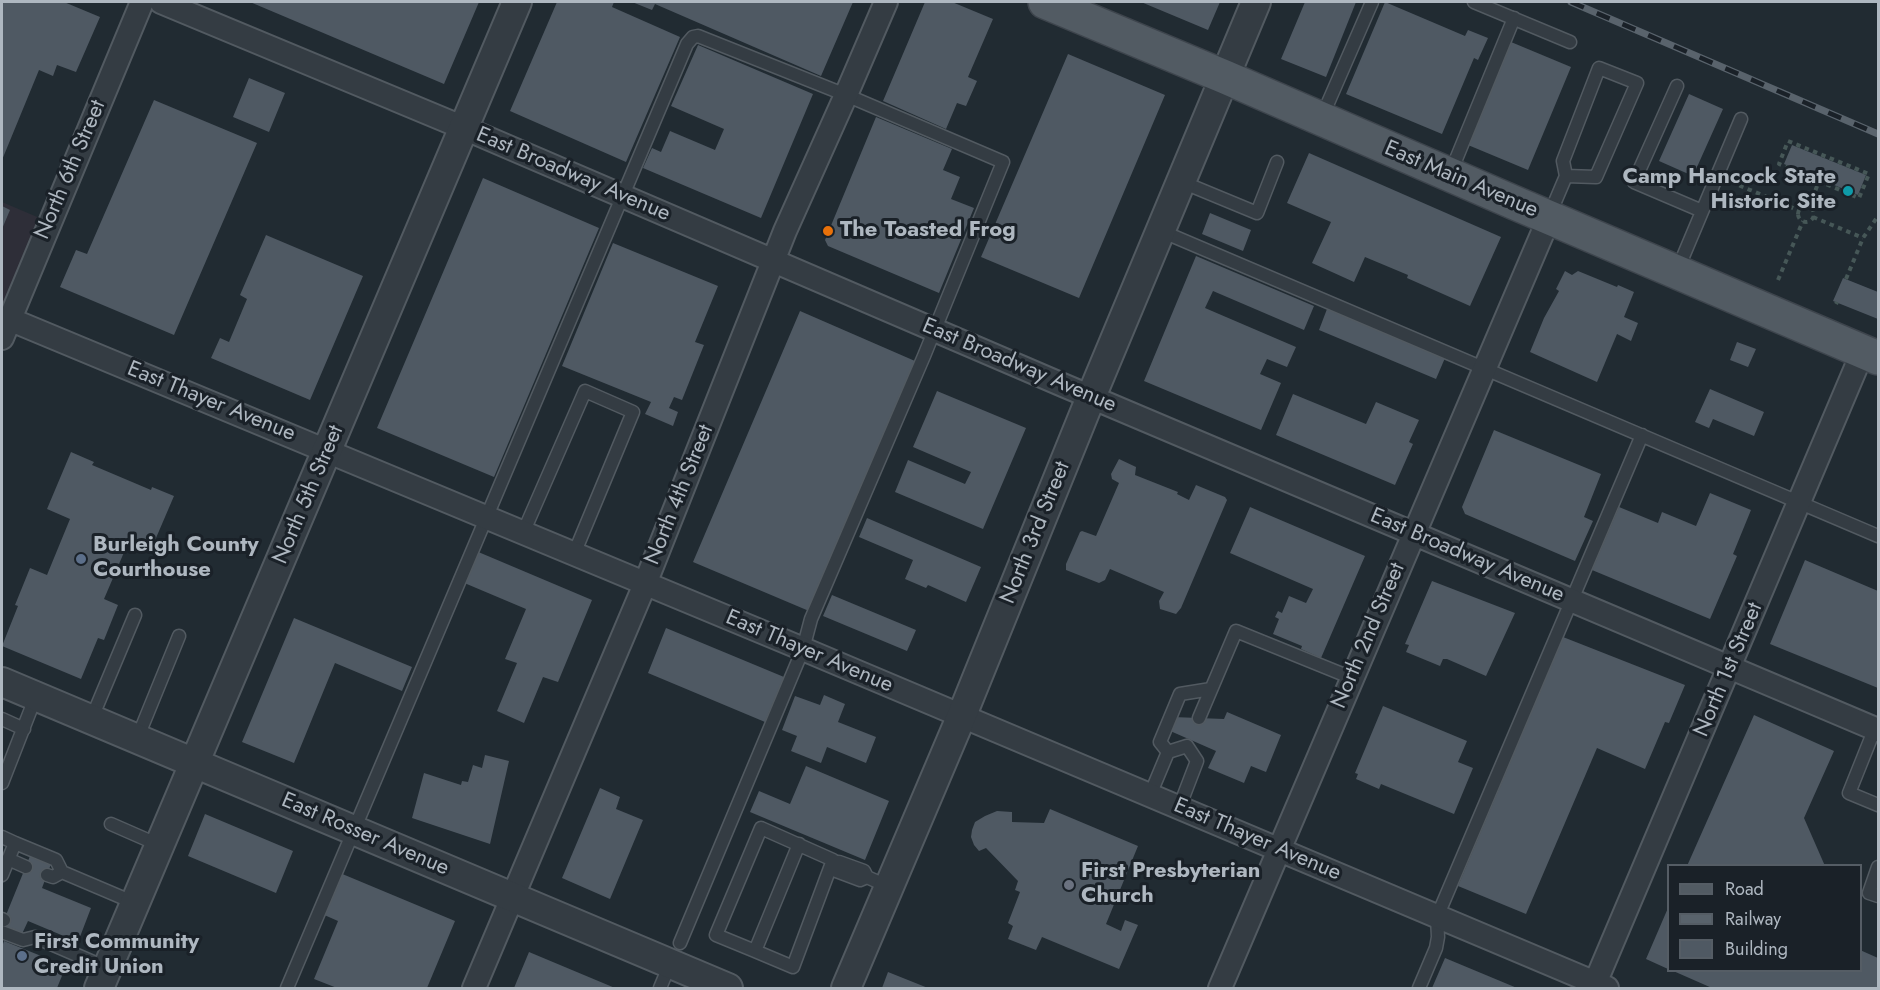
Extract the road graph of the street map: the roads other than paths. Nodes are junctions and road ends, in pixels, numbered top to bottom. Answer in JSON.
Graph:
{"nodes":[{"id":1,"x":142,"y":2,"type":"edge"},
{"id":2,"x":161,"y":2,"type":"edge"},
{"id":3,"x":518,"y":2,"type":"edge"},
{"id":4,"x":886,"y":2,"type":"edge"},
{"id":5,"x":1044,"y":2,"type":"edge"},
{"id":6,"x":1256,"y":2,"type":"edge"},
{"id":7,"x":1372,"y":2,"type":"edge"},
{"id":8,"x":1474,"y":2,"type":"edge"},
{"id":9,"x":1514,"y":18,"type":"junction"},
{"id":10,"x":1570,"y":42,"type":"dead end"},
{"id":11,"x":1225,"y":77,"type":"junction"},
{"id":12,"x":1677,"y":86,"type":"dead end"},
{"id":13,"x":846,"y":95,"type":"junction"},
{"id":14,"x":1321,"y":119,"type":"junction"},
{"id":15,"x":1741,"y":119,"type":"dead end"},
{"id":16,"x":464,"y":128,"type":"junction"},
{"id":17,"x":1278,"y":162,"type":"dead end"},
{"id":18,"x":1449,"y":175,"type":"junction"},
{"id":19,"x":1566,"y":176,"type":"junction"},
{"id":20,"x":1182,"y":182,"type":"junction"},
{"id":21,"x":623,"y":197,"type":"junction"},
{"id":22,"x":1702,"y":211,"type":"junction"},
{"id":23,"x":1549,"y":218,"type":"junction"},
{"id":24,"x":1161,"y":231,"type":"junction"},
{"id":25,"x":774,"y":260,"type":"junction"},
{"id":26,"x":1677,"y":272,"type":"junction"},
{"id":27,"x":5,"y":329,"type":"edge"},
{"id":28,"x":935,"y":331,"type":"junction"},
{"id":29,"x":1871,"y":354,"type":"edge"},
{"id":30,"x":1484,"y":368,"type":"junction"},
{"id":31,"x":1091,"y":397,"type":"junction"},
{"id":32,"x":1642,"y":435,"type":"junction"},
{"id":33,"x":328,"y":450,"type":"junction"},
{"id":34,"x":1799,"y":502,"type":"junction"},
{"id":35,"x":487,"y":517,"type":"junction"},
{"id":36,"x":524,"y":532,"type":"junction"},
{"id":37,"x":1413,"y":533,"type":"junction"},
{"id":38,"x":1878,"y":536,"type":"edge"},
{"id":39,"x":574,"y":554,"type":"junction"},
{"id":40,"x":645,"y":584,"type":"junction"},
{"id":41,"x":1572,"y":600,"type":"junction"},
{"id":42,"x":135,"y":615,"type":"dead end"},
{"id":43,"x":179,"y":636,"type":"dead end"},
{"id":44,"x":803,"y":649,"type":"junction"},
{"id":45,"x":1730,"y":667,"type":"junction"},
{"id":46,"x":1352,"y":678,"type":"junction"},
{"id":47,"x":2,"y":682,"type":"edge"},
{"id":48,"x":1211,"y":689,"type":"junction"},
{"id":49,"x":36,"y":696,"type":"junction"},
{"id":50,"x":962,"y":715,"type":"junction"},
{"id":51,"x":1199,"y":718,"type":"dead end"},
{"id":52,"x":2,"y":719,"type":"edge"},
{"id":53,"x":91,"y":720,"type":"junction"},
{"id":54,"x":24,"y":729,"type":"junction"},
{"id":55,"x":1877,"y":729,"type":"edge"},
{"id":56,"x":137,"y":739,"type":"junction"},
{"id":57,"x":2,"y":748,"type":"edge"},
{"id":58,"x":1168,"y":752,"type":"junction"},
{"id":59,"x":15,"y":753,"type":"junction"},
{"id":60,"x":194,"y":764,"type":"junction"},
{"id":61,"x":2,"y":783,"type":"edge"},
{"id":62,"x":1150,"y":795,"type":"junction"},
{"id":63,"x":1878,"y":805,"type":"edge"},
{"id":64,"x":1179,"y":808,"type":"junction"},
{"id":65,"x":111,"y":824,"type":"dead end"},
{"id":66,"x":353,"y":831,"type":"junction"},
{"id":67,"x":2,"y":837,"type":"edge"},
{"id":68,"x":15,"y":843,"type":"junction"},
{"id":69,"x":799,"y":844,"type":"junction"},
{"id":70,"x":159,"y":845,"type":"junction"},
{"id":71,"x":1279,"y":850,"type":"junction"},
{"id":72,"x":8,"y":859,"type":"junction"},
{"id":73,"x":834,"y":863,"type":"junction"},
{"id":74,"x":26,"y":867,"type":"dead end"},
{"id":75,"x":1878,"y":867,"type":"edge"},
{"id":76,"x":62,"y":872,"type":"junction"},
{"id":77,"x":2,"y":875,"type":"edge"},
{"id":78,"x":47,"y":875,"type":"dead end"},
{"id":79,"x":878,"y":882,"type":"junction"},
{"id":80,"x":1878,"y":896,"type":"edge"},
{"id":81,"x":513,"y":897,"type":"junction"},
{"id":82,"x":135,"y":903,"type":"junction"},
{"id":83,"x":1437,"y":917,"type":"junction"},
{"id":84,"x":2,"y":923,"type":"edge"},
{"id":85,"x":25,"y":928,"type":"dead end"},
{"id":86,"x":35,"y":937,"type":"junction"},
{"id":87,"x":755,"y":951,"type":"junction"},
{"id":88,"x":670,"y":965,"type":"edge"},
{"id":89,"x":103,"y":978,"type":"edge"},
{"id":90,"x":1598,"y":987,"type":"edge"},
{"id":91,"x":287,"y":988,"type":"edge"},
{"id":92,"x":474,"y":988,"type":"edge"},
{"id":93,"x":728,"y":988,"type":"edge"},
{"id":94,"x":846,"y":988,"type":"edge"},
{"id":95,"x":1220,"y":988,"type":"edge"},
{"id":96,"x":1419,"y":988,"type":"edge"}],
"edges":[{"from":1,"to":27,"type":"street","name":"North 6th Street"},
{"from":2,"to":16,"type":"street","name":"East Broadway Avenue"},
{"from":3,"to":16,"type":"street","name":"North 5th Street"},
{"from":4,"to":13,"type":"street","name":"North 4th Street"},
{"from":5,"to":11,"type":"main road","name":"East Main Avenue"},
{"from":6,"to":11,"type":"street","name":"North 3rd Street"},
{"from":7,"to":14,"type":"lane"},
{"from":8,"to":9,"type":"lane"},
{"from":9,"to":10,"type":"lane"},
{"from":9,"to":18,"type":"lane"},
{"from":11,"to":14,"type":"main road","name":"East Main Avenue"},
{"from":11,"to":20,"type":"street","name":"North 3rd Street"},
{"from":12,"to":22,"type":"lane"},
{"from":13,"to":21,"type":"lane"},
{"from":13,"to":25,"type":"street","name":"North 4th Street"},
{"from":13,"to":28,"type":"lane"},
{"from":14,"to":18,"type":"main road","name":"East Main Avenue"},
{"from":15,"to":22,"type":"lane"},
{"from":16,"to":21,"type":"street","name":"East Broadway Avenue"},
{"from":16,"to":33,"type":"street","name":"North 5th Street"},
{"from":17,"to":20,"type":"lane"},
{"from":18,"to":23,"type":"main road","name":"East Main Avenue"},
{"from":19,"to":19,"type":"lane"},
{"from":19,"to":23,"type":"lane"},
{"from":20,"to":24,"type":"street","name":"North 3rd Street"},
{"from":21,"to":25,"type":"street","name":"East Broadway Avenue"},
{"from":21,"to":35,"type":"lane"},
{"from":22,"to":26,"type":"lane"},
{"from":23,"to":26,"type":"main road","name":"East Main Avenue"},
{"from":23,"to":30,"type":"street","name":"North 2nd Street"},
{"from":24,"to":30,"type":"lane"},
{"from":24,"to":31,"type":"street","name":"North 3rd Street"},
{"from":25,"to":28,"type":"street","name":"East Broadway Avenue"},
{"from":25,"to":40,"type":"street","name":"North 4th Street"},
{"from":26,"to":29,"type":"main road","name":"East Main Avenue"},
{"from":27,"to":33,"type":"street","name":"East Thayer Avenue"},
{"from":28,"to":31,"type":"street","name":"East Broadway Avenue"},
{"from":28,"to":44,"type":"lane"},
{"from":29,"to":34,"type":"street","name":"North 1st Street"},
{"from":30,"to":32,"type":"lane"},
{"from":30,"to":37,"type":"street","name":"North 2nd Street"},
{"from":31,"to":37,"type":"street","name":"East Broadway Avenue"},
{"from":31,"to":50,"type":"street","name":"North 3rd Street"},
{"from":32,"to":34,"type":"lane"},
{"from":32,"to":41,"type":"lane"},
{"from":33,"to":35,"type":"street","name":"East Thayer Avenue"},
{"from":33,"to":60,"type":"street","name":"North 5th Street"},
{"from":34,"to":38,"type":"lane"},
{"from":34,"to":45,"type":"street","name":"North 1st Street"},
{"from":35,"to":36,"type":"street","name":"East Thayer Avenue"},
{"from":35,"to":66,"type":"lane"},
{"from":36,"to":39,"type":"street","name":"East Thayer Avenue"},
{"from":36,"to":39,"type":"lane"},
{"from":37,"to":41,"type":"street","name":"East Broadway Avenue"},
{"from":37,"to":46,"type":"street","name":"North 2nd Street"},
{"from":39,"to":40,"type":"street","name":"East Thayer Avenue"},
{"from":40,"to":44,"type":"street","name":"East Thayer Avenue"},
{"from":40,"to":81,"type":"street","name":"North 4th Street"},
{"from":41,"to":45,"type":"street","name":"East Broadway Avenue"},
{"from":41,"to":83,"type":"lane"},
{"from":42,"to":53,"type":"lane"},
{"from":43,"to":56,"type":"lane"},
{"from":44,"to":50,"type":"street","name":"East Thayer Avenue"},
{"from":44,"to":88,"type":"lane"},
{"from":45,"to":55,"type":"street","name":"East Broadway Avenue"},
{"from":45,"to":90,"type":"street","name":"North 1st Street"},
{"from":46,"to":48,"type":"lane"},
{"from":46,"to":71,"type":"street","name":"North 2nd Street"},
{"from":47,"to":49,"type":"street","name":"East Rosser Avenue"},
{"from":48,"to":51,"type":"lane"},
{"from":48,"to":58,"type":"lane"},
{"from":49,"to":53,"type":"street","name":"East Rosser Avenue"},
{"from":49,"to":54,"type":"lane"},
{"from":50,"to":62,"type":"street","name":"East Thayer Avenue"},
{"from":50,"to":79,"type":"street","name":"North 3rd Street"},
{"from":52,"to":54,"type":"lane"},
{"from":53,"to":56,"type":"street","name":"East Rosser Avenue"},
{"from":54,"to":59,"type":"lane"},
{"from":55,"to":63,"type":"lane"},
{"from":56,"to":60,"type":"street","name":"East Rosser Avenue"},
{"from":57,"to":59,"type":"lane"},
{"from":58,"to":62,"type":"lane"},
{"from":58,"to":64,"type":"lane"},
{"from":59,"to":61,"type":"lane"},
{"from":60,"to":66,"type":"street","name":"East Rosser Avenue"},
{"from":60,"to":70,"type":"street","name":"North 5th Street"},
{"from":62,"to":64,"type":"street","name":"East Thayer Avenue"},
{"from":64,"to":71,"type":"street","name":"East Thayer Avenue"},
{"from":65,"to":70,"type":"lane"},
{"from":66,"to":81,"type":"street","name":"East Rosser Avenue"},
{"from":66,"to":91,"type":"lane"},
{"from":67,"to":68,"type":"lane"},
{"from":68,"to":72,"type":"lane"},
{"from":68,"to":76,"type":"lane"},
{"from":69,"to":73,"type":"lane"},
{"from":69,"to":87,"type":"lane"},
{"from":69,"to":87,"type":"lane"},
{"from":70,"to":82,"type":"street","name":"North 5th Street"},
{"from":71,"to":83,"type":"street","name":"East Thayer Avenue"},
{"from":71,"to":95,"type":"street","name":"North 2nd Street"},
{"from":72,"to":74,"type":"lane"},
{"from":72,"to":77,"type":"lane"},
{"from":73,"to":79,"type":"lane"},
{"from":73,"to":87,"type":"lane"},
{"from":75,"to":80,"type":"lane"},
{"from":76,"to":78,"type":"lane"},
{"from":76,"to":82,"type":"lane"},
{"from":79,"to":94,"type":"street","name":"North 3rd Street"},
{"from":81,"to":88,"type":"street","name":"East Rosser Avenue"},
{"from":81,"to":92,"type":"street","name":"North 4th Street"},
{"from":82,"to":89,"type":"street","name":"North 5th Street"},
{"from":83,"to":90,"type":"street","name":"East Thayer Avenue"},
{"from":83,"to":96,"type":"lane"},
{"from":84,"to":86,"type":"lane"},
{"from":85,"to":86,"type":"lane"},
{"from":86,"to":89,"type":"lane"},
{"from":88,"to":93,"type":"street","name":"East Rosser Avenue"}]}
